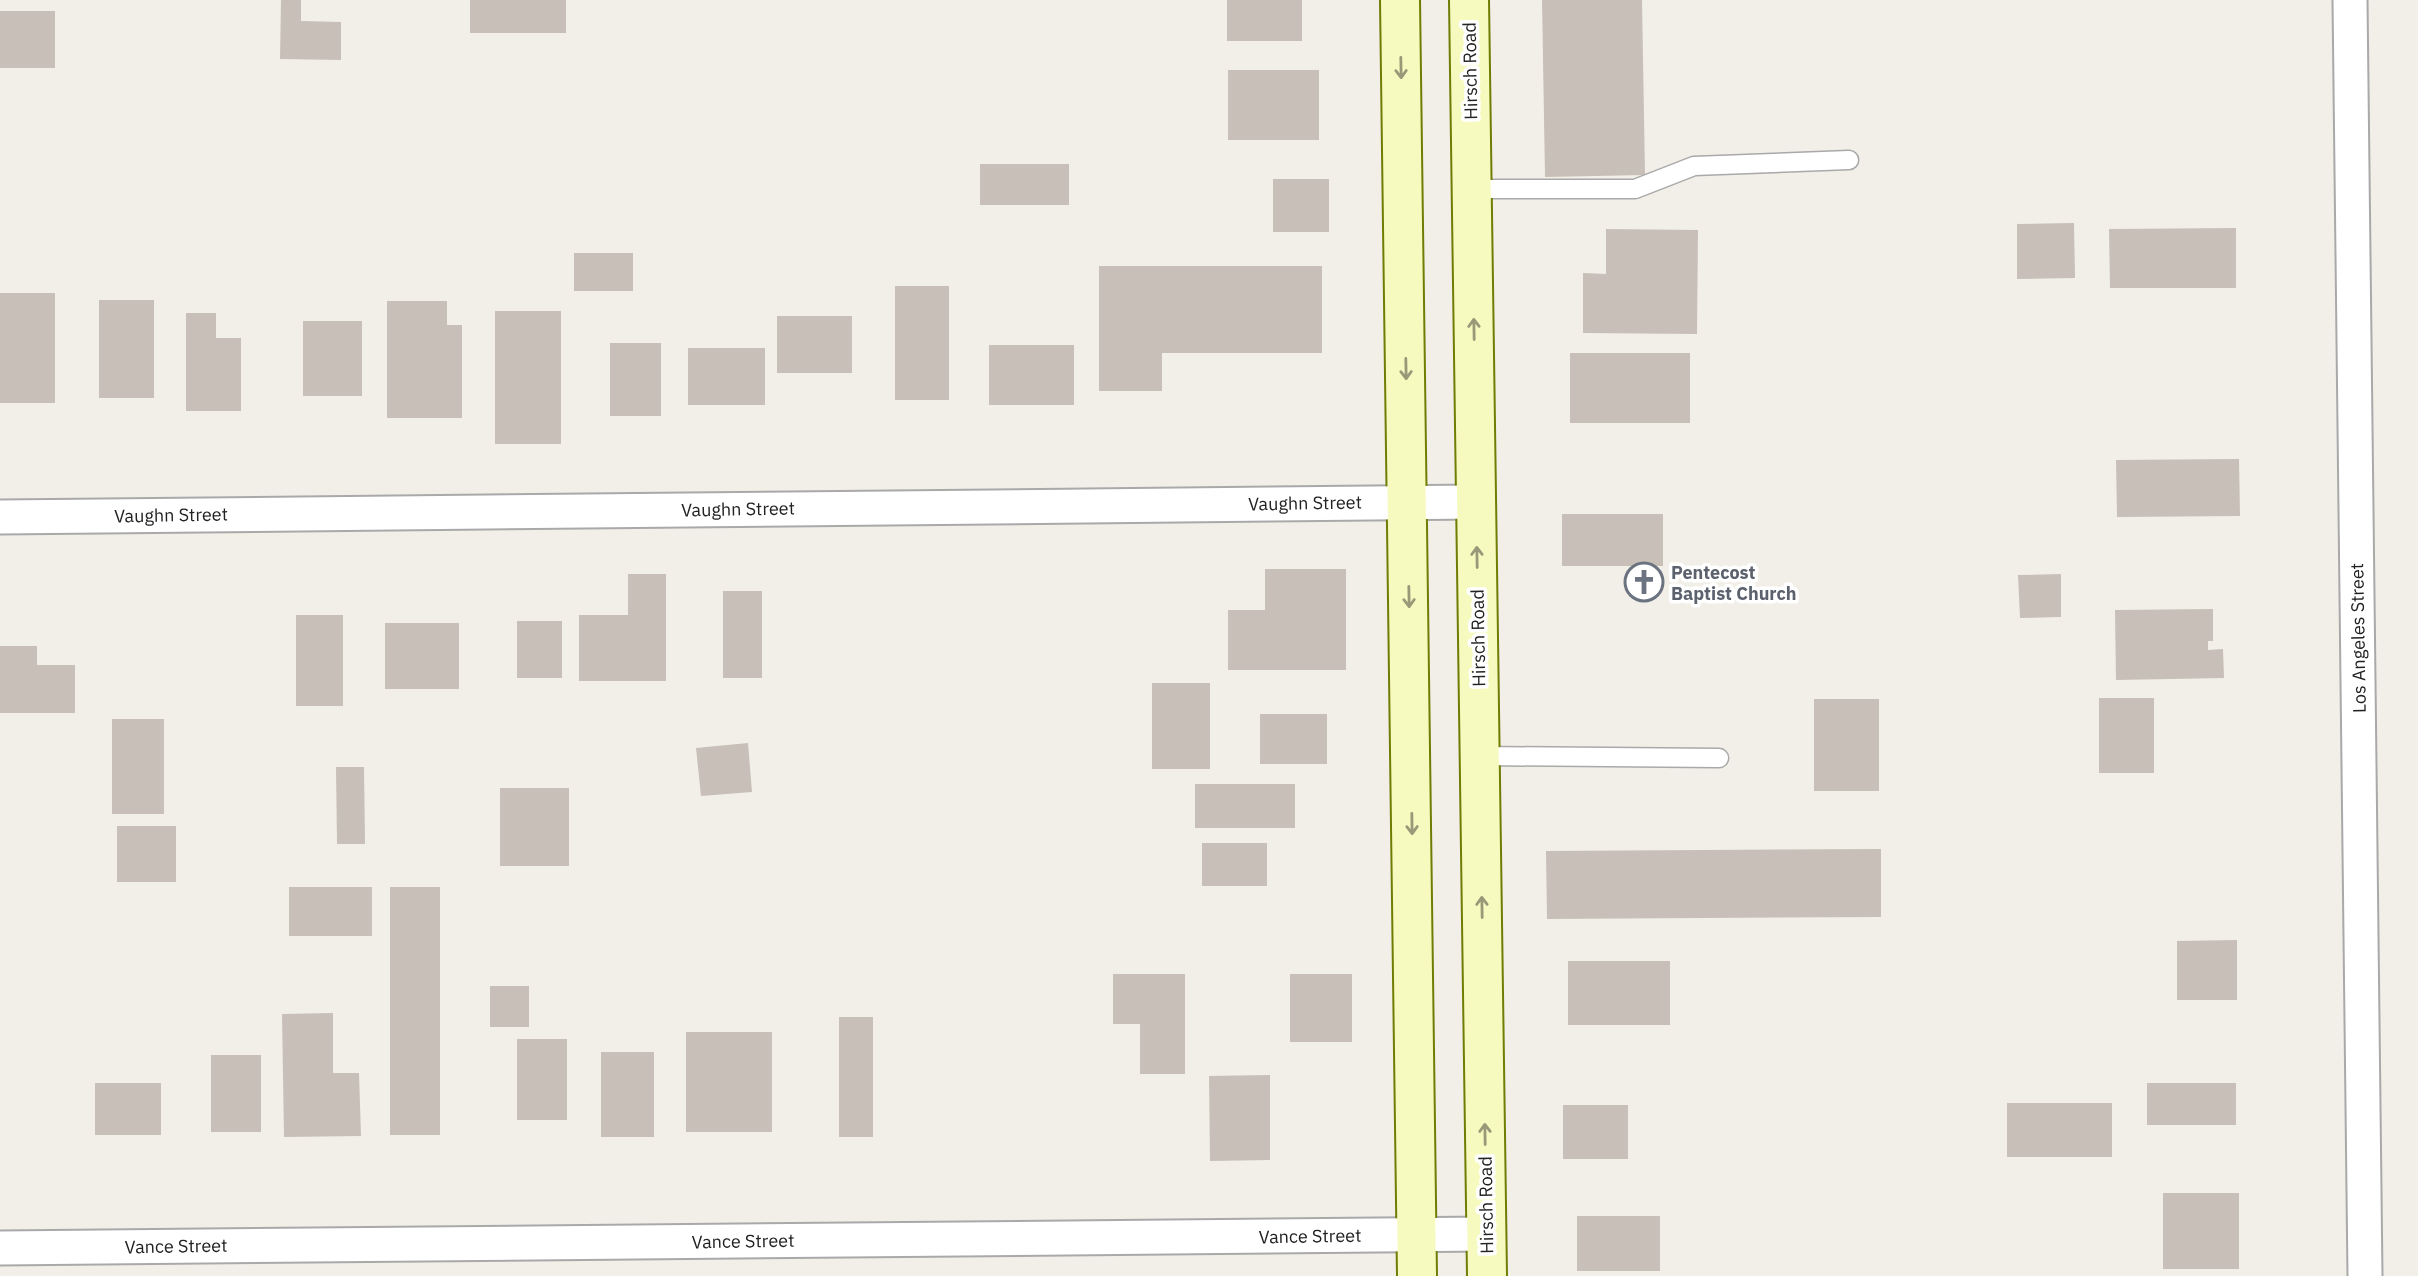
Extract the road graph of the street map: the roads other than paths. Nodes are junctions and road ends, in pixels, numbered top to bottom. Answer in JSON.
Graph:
{"nodes":[{"id":1,"x":1400,"y":0,"type":"edge"},
{"id":2,"x":1469,"y":0,"type":"edge"},
{"id":3,"x":2350,"y":0,"type":"edge"},
{"id":4,"x":1849,"y":160,"type":"dead end"},
{"id":5,"x":1472,"y":190,"type":"junction"},
{"id":6,"x":1408,"y":502,"type":"junction"},
{"id":7,"x":1476,"y":502,"type":"junction"},
{"id":8,"x":0,"y":517,"type":"edge"},
{"id":9,"x":1480,"y":756,"type":"junction"},
{"id":10,"x":1719,"y":758,"type":"dead end"},
{"id":11,"x":1487,"y":1234,"type":"junction"},
{"id":12,"x":1417,"y":1235,"type":"junction"},
{"id":13,"x":0,"y":1248,"type":"edge"},
{"id":14,"x":1418,"y":1276,"type":"edge"},
{"id":15,"x":1487,"y":1276,"type":"edge"},
{"id":16,"x":2365,"y":1276,"type":"edge"}],
"edges":[{"from":1,"to":6,"type":"main road","one_way":true},
{"from":2,"to":5,"type":"main road","name":"Hirsch Road"},
{"from":3,"to":16,"type":"street","name":"Los Angeles Street"},
{"from":4,"to":5,"type":"lane"},
{"from":7,"to":5,"type":"main road","name":"Hirsch Road","one_way":true},
{"from":6,"to":7,"type":"street","name":"Vaughn Street"},
{"from":6,"to":8,"type":"street","name":"Vaughn Street"},
{"from":6,"to":12,"type":"main road","one_way":true},
{"from":9,"to":7,"type":"main road","name":"Hirsch Road","one_way":true},
{"from":9,"to":10,"type":"lane"},
{"from":11,"to":9,"type":"main road","name":"Hirsch Road","one_way":true},
{"from":11,"to":12,"type":"street","name":"Vance Street"},
{"from":11,"to":15,"type":"main road","name":"Hirsch Road"},
{"from":12,"to":13,"type":"street","name":"Vance Street"},
{"from":12,"to":14,"type":"main road"}]}
